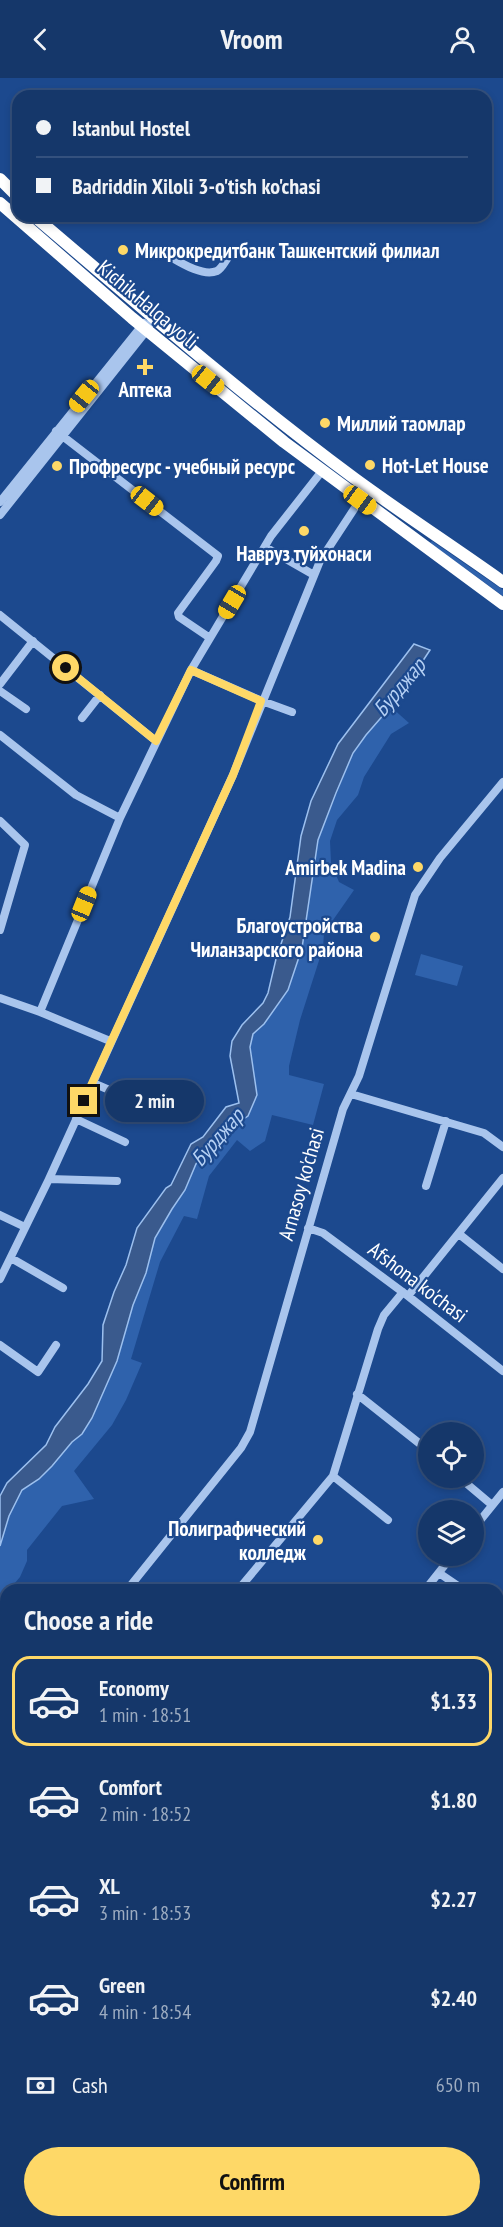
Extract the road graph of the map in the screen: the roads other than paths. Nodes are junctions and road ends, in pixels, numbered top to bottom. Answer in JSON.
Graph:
{"nodes":[{"id":1,"x":0,"y":179,"type":"edge"},
{"id":2,"x":0,"y":187,"type":"edge"},
{"id":3,"x":12,"y":191,"type":"edge"},
{"id":4,"x":12,"y":204,"type":"edge"},
{"id":5,"x":30,"y":222,"type":"edge"},
{"id":6,"x":42,"y":222,"type":"edge"},
{"id":7,"x":169,"y":256,"type":"dead end"},
{"id":8,"x":227,"y":259,"type":"dead end"},
{"id":9,"x":153,"y":318,"type":"junction"},
{"id":10,"x":144,"y":328,"type":"junction"},
{"id":11,"x":60,"y":434,"type":"junction"},
{"id":12,"x":318,"y":476,"type":"junction"},
{"id":13,"x":369,"y":488,"type":"junction"},
{"id":14,"x":360,"y":500,"type":"junction"},
{"id":15,"x":0,"y":502,"type":"edge"},
{"id":16,"x":0,"y":515,"type":"edge"},
{"id":17,"x":265,"y":547,"type":"junction"},
{"id":18,"x":314,"y":575,"type":"junction"},
{"id":19,"x":503,"y":582,"type":"edge"},
{"id":20,"x":503,"y":604,"type":"edge"},
{"id":21,"x":0,"y":615,"type":"edge"},
{"id":22,"x":210,"y":638,"type":"junction"},
{"id":23,"x":33,"y":641,"type":"junction"},
{"id":24,"x":191,"y":670,"type":"junction"},
{"id":25,"x":0,"y":684,"type":"edge"},
{"id":26,"x":0,"y":691,"type":"edge"},
{"id":27,"x":100,"y":695,"type":"junction"},
{"id":28,"x":261,"y":701,"type":"junction"},
{"id":29,"x":26,"y":709,"type":"dead end"},
{"id":30,"x":292,"y":712,"type":"dead end"},
{"id":31,"x":82,"y":718,"type":"dead end"},
{"id":32,"x":0,"y":735,"type":"edge"},
{"id":33,"x":156,"y":741,"type":"junction"},
{"id":34,"x":503,"y":782,"type":"edge"},
{"id":35,"x":120,"y":818,"type":"junction"},
{"id":36,"x":0,"y":821,"type":"edge"},
{"id":37,"x":2,"y":915,"type":"edge"},
{"id":38,"x":0,"y":930,"type":"edge"},
{"id":39,"x":0,"y":998,"type":"edge"},
{"id":40,"x":40,"y":1012,"type":"junction"},
{"id":41,"x":110,"y":1041,"type":"junction"},
{"id":42,"x":93,"y":1083,"type":"junction"},
{"id":43,"x":114,"y":1092,"type":"dead end"},
{"id":44,"x":351,"y":1094,"type":"junction"},
{"id":45,"x":76,"y":1119,"type":"junction"},
{"id":46,"x":446,"y":1121,"type":"junction"},
{"id":47,"x":125,"y":1142,"type":"dead end"},
{"id":48,"x":503,"y":1147,"type":"edge"},
{"id":49,"x":503,"y":1178,"type":"edge"},
{"id":50,"x":49,"y":1179,"type":"junction"},
{"id":51,"x":117,"y":1181,"type":"dead end"},
{"id":52,"x":426,"y":1186,"type":"dead end"},
{"id":53,"x":0,"y":1215,"type":"edge"},
{"id":54,"x":25,"y":1227,"type":"junction"},
{"id":55,"x":308,"y":1228,"type":"junction"},
{"id":56,"x":459,"y":1234,"type":"junction"},
{"id":57,"x":10,"y":1258,"type":"junction"},
{"id":58,"x":503,"y":1269,"type":"edge"},
{"id":59,"x":0,"y":1279,"type":"edge"},
{"id":60,"x":63,"y":1288,"type":"dead end"},
{"id":61,"x":406,"y":1294,"type":"junction"},
{"id":62,"x":0,"y":1345,"type":"edge"},
{"id":63,"x":56,"y":1345,"type":"dead end"},
{"id":64,"x":503,"y":1371,"type":"edge"},
{"id":65,"x":357,"y":1394,"type":"junction"},
{"id":66,"x":418,"y":1442,"type":"edge"},
{"id":67,"x":333,"y":1476,"type":"junction"},
{"id":68,"x":472,"y":1488,"type":"edge"},
{"id":69,"x":503,"y":1492,"type":"edge"},
{"id":70,"x":492,"y":1505,"type":"junction"},
{"id":71,"x":484,"y":1515,"type":"edge"},
{"id":72,"x":388,"y":1520,"type":"dead end"},
{"id":73,"x":444,"y":1566,"type":"edge"},
{"id":74,"x":438,"y":1573,"type":"junction"},
{"id":75,"x":132,"y":1584,"type":"edge"},
{"id":76,"x":243,"y":1584,"type":"edge"},
{"id":77,"x":429,"y":1584,"type":"edge"},
{"id":78,"x":455,"y":1584,"type":"edge"}],
"edges":[{"from":1,"to":3,"type":"highway"},
{"from":2,"to":4,"type":"highway","name":"Kichik Halqa yo'li"},
{"from":5,"to":10,"type":"highway","name":"Kichik Halqa yo'li"},
{"from":6,"to":9,"type":"highway","name":"Kichik Halqa yo'li"},
{"from":7,"to":8,"type":"street"},
{"from":9,"to":10,"type":"street"},
{"from":9,"to":13,"type":"highway","name":"Kichik Halqa yo'li"},
{"from":10,"to":11,"type":"street"},
{"from":10,"to":12,"type":"highway","name":"Kichik Halqa yo'li"},
{"from":11,"to":15,"type":"street"},
{"from":11,"to":16,"type":"street"},
{"from":11,"to":22,"type":"street"},
{"from":12,"to":14,"type":"highway","name":"Kichik Halqa yo'li"},
{"from":12,"to":17,"type":"street"},
{"from":13,"to":14,"type":"highway"},
{"from":13,"to":19,"type":"highway","name":"Kichik Halqa yo'li"},
{"from":14,"to":18,"type":"street"},
{"from":14,"to":20,"type":"highway","name":"Kichik Halqa yo'li"},
{"from":17,"to":18,"type":"street"},
{"from":17,"to":22,"type":"street"},
{"from":18,"to":28,"type":"street"},
{"from":21,"to":23,"type":"street"},
{"from":22,"to":24,"type":"street"},
{"from":23,"to":25,"type":"street"},
{"from":23,"to":27,"type":"street"},
{"from":24,"to":28,"type":"street"},
{"from":24,"to":33,"type":"street"},
{"from":26,"to":29,"type":"street"},
{"from":27,"to":31,"type":"street"},
{"from":27,"to":33,"type":"street"},
{"from":28,"to":30,"type":"street"},
{"from":28,"to":41,"type":"street"},
{"from":32,"to":35,"type":"street"},
{"from":33,"to":35,"type":"street"},
{"from":34,"to":44,"type":"street","name":"Arnasoy ko'chasi"},
{"from":35,"to":40,"type":"street"},
{"from":36,"to":37,"type":"street"},
{"from":37,"to":38,"type":"street"},
{"from":39,"to":40,"type":"street"},
{"from":40,"to":41,"type":"street"},
{"from":41,"to":42,"type":"street"},
{"from":42,"to":43,"type":"street"},
{"from":42,"to":45,"type":"street"},
{"from":44,"to":46,"type":"street"},
{"from":44,"to":55,"type":"street","name":"Arnasoy ko'chasi"},
{"from":45,"to":47,"type":"street"},
{"from":45,"to":50,"type":"street"},
{"from":46,"to":48,"type":"street"},
{"from":46,"to":52,"type":"street"},
{"from":49,"to":56,"type":"street"},
{"from":50,"to":51,"type":"street"},
{"from":50,"to":54,"type":"street"},
{"from":53,"to":54,"type":"street"},
{"from":54,"to":57,"type":"street"},
{"from":55,"to":61,"type":"street","name":"Afshona ko'chasi"},
{"from":55,"to":75,"type":"street","name":"Arnasoy ko'chasi"},
{"from":56,"to":58,"type":"street"},
{"from":56,"to":61,"type":"street"},
{"from":57,"to":59,"type":"street"},
{"from":57,"to":60,"type":"street"},
{"from":61,"to":64,"type":"street","name":"Afshona ko'chasi"},
{"from":61,"to":65,"type":"street"},
{"from":62,"to":63,"type":"street"},
{"from":65,"to":66,"type":"street"},
{"from":65,"to":67,"type":"street"},
{"from":67,"to":72,"type":"street"},
{"from":67,"to":76,"type":"street"},
{"from":68,"to":70,"type":"street"},
{"from":69,"to":70,"type":"street"},
{"from":70,"to":71,"type":"street"},
{"from":73,"to":74,"type":"street"},
{"from":74,"to":77,"type":"street"},
{"from":74,"to":78,"type":"street"}]}
